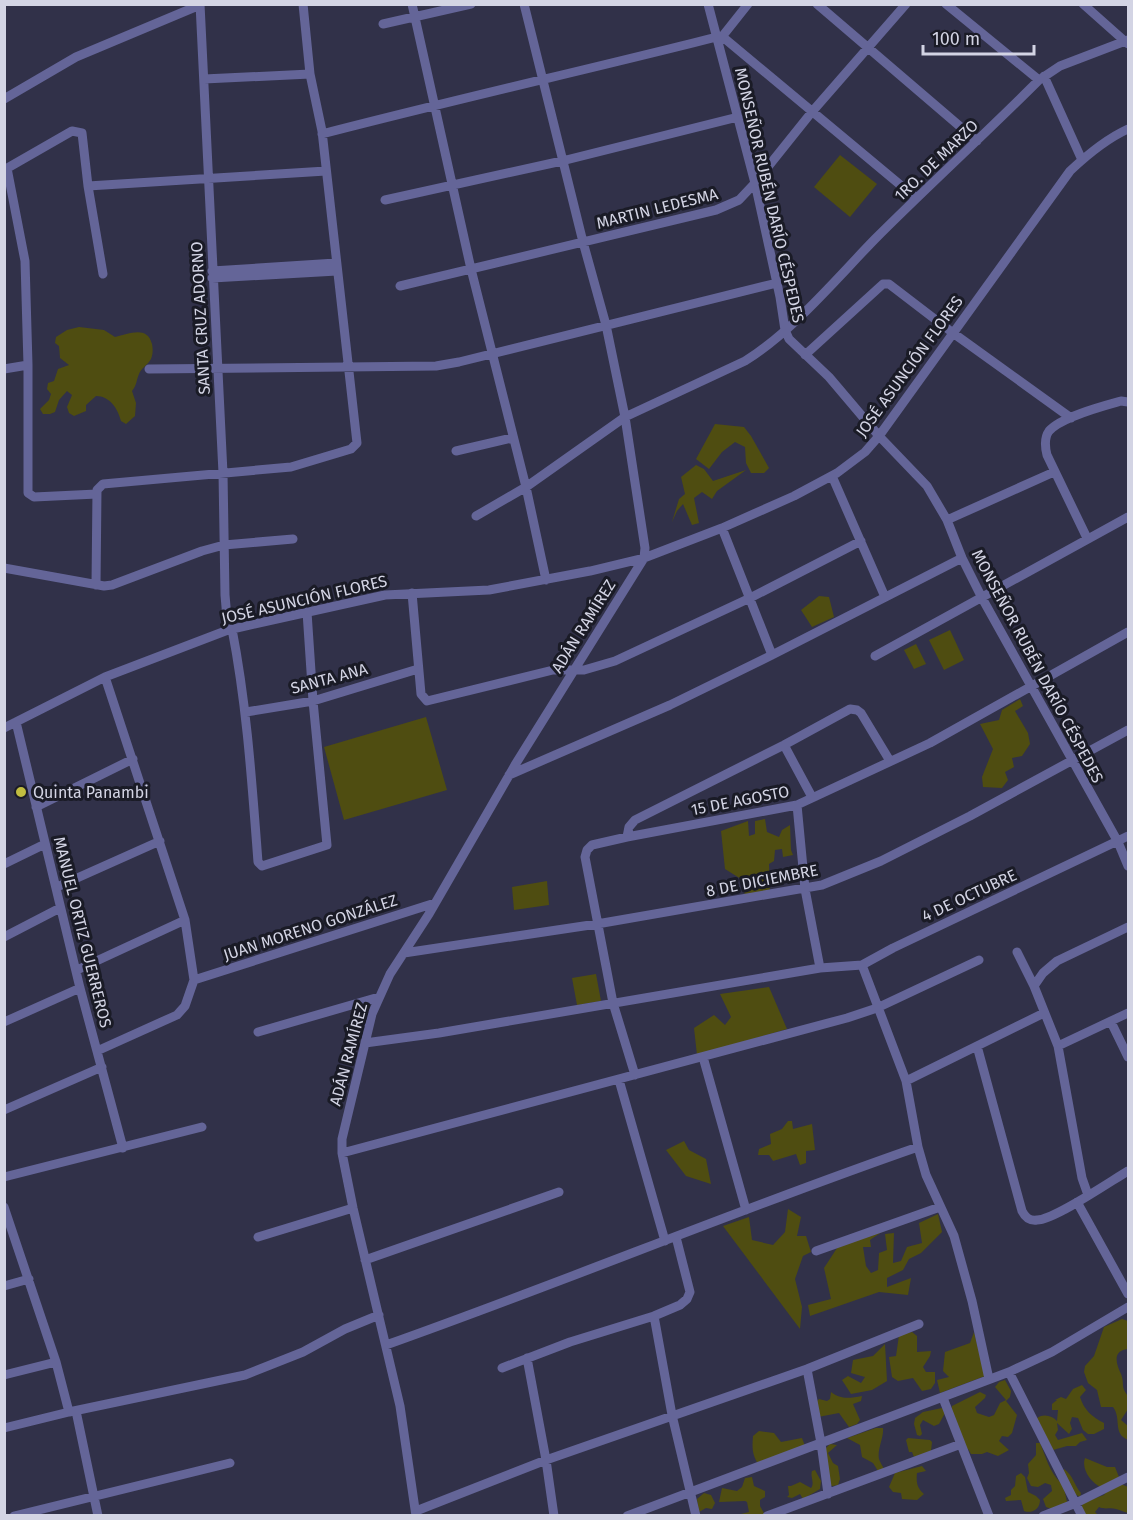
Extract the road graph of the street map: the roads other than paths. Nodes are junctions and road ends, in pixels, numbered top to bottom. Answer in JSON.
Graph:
{"nodes":[{"id":1,"x":303,"y":4,"type":"edge"},
{"id":2,"x":412,"y":4,"type":"edge"},
{"id":3,"x":471,"y":4,"type":"edge"},
{"id":4,"x":524,"y":4,"type":"edge"},
{"id":5,"x":708,"y":4,"type":"edge"},
{"id":6,"x":748,"y":4,"type":"edge"},
{"id":7,"x":818,"y":4,"type":"edge"},
{"id":8,"x":906,"y":4,"type":"edge"},
{"id":9,"x":946,"y":4,"type":"edge"},
{"id":10,"x":1083,"y":4,"type":"edge"},
{"id":11,"x":200,"y":5,"type":"edge"},
{"id":12,"x":415,"y":17,"type":"junction"},
{"id":13,"x":383,"y":24,"type":"dead end"},
{"id":14,"x":719,"y":38,"type":"junction"},
{"id":15,"x":1128,"y":42,"type":"edge"},
{"id":16,"x":868,"y":47,"type":"junction"},
{"id":17,"x":310,"y":74,"type":"junction"},
{"id":18,"x":204,"y":78,"type":"junction"},
{"id":19,"x":1042,"y":78,"type":"junction"},
{"id":20,"x":544,"y":80,"type":"junction"},
{"id":21,"x":4,"y":99,"type":"edge"},
{"id":22,"x":433,"y":105,"type":"junction"},
{"id":23,"x":811,"y":113,"type":"junction"},
{"id":24,"x":738,"y":117,"type":"junction"},
{"id":25,"x":1128,"y":129,"type":"edge"},
{"id":26,"x":322,"y":134,"type":"junction"},
{"id":27,"x":977,"y":141,"type":"junction"},
{"id":28,"x":1082,"y":160,"type":"junction"},
{"id":29,"x":562,"y":161,"type":"junction"},
{"id":30,"x":6,"y":169,"type":"edge"},
{"id":31,"x":326,"y":171,"type":"junction"},
{"id":32,"x":208,"y":179,"type":"junction"},
{"id":33,"x":755,"y":183,"type":"junction"},
{"id":34,"x":452,"y":185,"type":"junction"},
{"id":35,"x":88,"y":186,"type":"junction"},
{"id":36,"x":916,"y":198,"type":"junction"},
{"id":37,"x":385,"y":200,"type":"dead end"},
{"id":38,"x":583,"y":242,"type":"junction"},
{"id":39,"x":336,"y":267,"type":"junction"},
{"id":40,"x":471,"y":269,"type":"junction"},
{"id":41,"x":103,"y":274,"type":"dead end"},
{"id":42,"x":212,"y":275,"type":"junction"},
{"id":43,"x":777,"y":283,"type":"junction"},
{"id":44,"x":400,"y":286,"type":"dead end"},
{"id":45,"x":606,"y":325,"type":"junction"},
{"id":46,"x":785,"y":330,"type":"junction"},
{"id":47,"x":953,"y":333,"type":"junction"},
{"id":48,"x":491,"y":353,"type":"junction"},
{"id":49,"x":805,"y":355,"type":"junction"},
{"id":50,"x":28,"y":365,"type":"junction"},
{"id":51,"x":347,"y":368,"type":"junction"},
{"id":52,"x":4,"y":369,"type":"edge"},
{"id":53,"x":148,"y":369,"type":"dead end"},
{"id":54,"x":217,"y":369,"type":"junction"},
{"id":55,"x":1125,"y":402,"type":"edge"},
{"id":56,"x":626,"y":417,"type":"junction"},
{"id":57,"x":1071,"y":418,"type":"junction"},
{"id":58,"x":879,"y":435,"type":"junction"},
{"id":59,"x":512,"y":438,"type":"junction"},
{"id":60,"x":456,"y":451,"type":"dead end"},
{"id":61,"x":1054,"y":472,"type":"junction"},
{"id":62,"x":223,"y":473,"type":"junction"},
{"id":63,"x":832,"y":476,"type":"junction"},
{"id":64,"x":526,"y":487,"type":"junction"},
{"id":65,"x":97,"y":494,"type":"junction"},
{"id":66,"x":476,"y":516,"type":"dead end"},
{"id":67,"x":1128,"y":517,"type":"edge"},
{"id":68,"x":947,"y":520,"type":"junction"},
{"id":69,"x":722,"y":528,"type":"junction"},
{"id":70,"x":1088,"y":538,"type":"junction"},
{"id":71,"x":292,"y":539,"type":"dead end"},
{"id":72,"x":861,"y":541,"type":"junction"},
{"id":73,"x":224,"y":545,"type":"junction"},
{"id":74,"x":644,"y":558,"type":"junction"},
{"id":75,"x":962,"y":558,"type":"junction"},
{"id":76,"x":4,"y":568,"type":"edge"},
{"id":77,"x":546,"y":580,"type":"junction"},
{"id":78,"x":96,"y":585,"type":"junction"},
{"id":79,"x":412,"y":593,"type":"junction"},
{"id":80,"x":885,"y":597,"type":"junction"},
{"id":81,"x":750,"y":598,"type":"junction"},
{"id":82,"x":982,"y":598,"type":"junction"},
{"id":83,"x":307,"y":612,"type":"junction"},
{"id":84,"x":230,"y":630,"type":"junction"},
{"id":85,"x":1128,"y":632,"type":"edge"},
{"id":86,"x":772,"y":655,"type":"junction"},
{"id":87,"x":875,"y":656,"type":"dead end"},
{"id":88,"x":418,"y":669,"type":"junction"},
{"id":89,"x":573,"y":670,"type":"junction"},
{"id":90,"x":105,"y":677,"type":"junction"},
{"id":91,"x":1030,"y":687,"type":"junction"},
{"id":92,"x":313,"y":700,"type":"junction"},
{"id":93,"x":246,"y":712,"type":"junction"},
{"id":94,"x":16,"y":722,"type":"junction"},
{"id":95,"x":4,"y":728,"type":"edge"},
{"id":96,"x":1128,"y":730,"type":"edge"},
{"id":97,"x":784,"y":745,"type":"junction"},
{"id":98,"x":133,"y":759,"type":"junction"},
{"id":99,"x":890,"y":761,"type":"junction"},
{"id":100,"x":1072,"y":762,"type":"junction"},
{"id":101,"x":509,"y":775,"type":"junction"},
{"id":102,"x":812,"y":797,"type":"junction"},
{"id":103,"x":797,"y":805,"type":"junction"},
{"id":104,"x":36,"y":807,"type":"junction"},
{"id":105,"x":1128,"y":836,"type":"edge"},
{"id":106,"x":627,"y":837,"type":"junction"},
{"id":107,"x":160,"y":841,"type":"junction"},
{"id":108,"x":1118,"y":842,"type":"junction"},
{"id":109,"x":45,"y":844,"type":"junction"},
{"id":110,"x":4,"y":864,"type":"edge"},
{"id":111,"x":1128,"y":866,"type":"edge"},
{"id":112,"x":57,"y":887,"type":"junction"},
{"id":113,"x":805,"y":889,"type":"junction"},
{"id":114,"x":435,"y":903,"type":"junction"},
{"id":115,"x":60,"y":908,"type":"junction"},
{"id":116,"x":185,"y":920,"type":"junction"},
{"id":117,"x":597,"y":924,"type":"junction"},
{"id":118,"x":1128,"y":927,"type":"edge"},
{"id":119,"x":4,"y":937,"type":"edge"},
{"id":120,"x":1017,"y":952,"type":"dead end"},
{"id":121,"x":404,"y":953,"type":"junction"},
{"id":122,"x":979,"y":960,"type":"dead end"},
{"id":123,"x":862,"y":965,"type":"junction"},
{"id":124,"x":820,"y":968,"type":"junction"},
{"id":125,"x":77,"y":970,"type":"junction"},
{"id":126,"x":194,"y":980,"type":"junction"},
{"id":127,"x":1034,"y":986,"type":"junction"},
{"id":128,"x":80,"y":988,"type":"junction"},
{"id":129,"x":379,"y":997,"type":"junction"},
{"id":130,"x":613,"y":1003,"type":"junction"},
{"id":131,"x":877,"y":1008,"type":"junction"},
{"id":132,"x":1044,"y":1013,"type":"junction"},
{"id":133,"x":1128,"y":1013,"type":"edge"},
{"id":134,"x":4,"y":1022,"type":"edge"},
{"id":135,"x":1111,"y":1022,"type":"junction"},
{"id":136,"x":258,"y":1032,"type":"dead end"},
{"id":137,"x":365,"y":1043,"type":"junction"},
{"id":138,"x":977,"y":1046,"type":"junction"},
{"id":139,"x":1058,"y":1046,"type":"junction"},
{"id":140,"x":98,"y":1052,"type":"junction"},
{"id":141,"x":703,"y":1057,"type":"junction"},
{"id":142,"x":1128,"y":1057,"type":"edge"},
{"id":143,"x":102,"y":1067,"type":"junction"},
{"id":144,"x":635,"y":1075,"type":"junction"},
{"id":145,"x":619,"y":1080,"type":"junction"},
{"id":146,"x":906,"y":1081,"type":"junction"},
{"id":147,"x":4,"y":1110,"type":"edge"},
{"id":148,"x":202,"y":1127,"type":"dead end"},
{"id":149,"x":918,"y":1147,"type":"junction"},
{"id":150,"x":123,"y":1148,"type":"junction"},
{"id":151,"x":342,"y":1153,"type":"junction"},
{"id":152,"x":1128,"y":1171,"type":"edge"},
{"id":153,"x":4,"y":1177,"type":"edge"},
{"id":154,"x":559,"y":1192,"type":"dead end"},
{"id":155,"x":1088,"y":1195,"type":"junction"},
{"id":156,"x":1077,"y":1202,"type":"junction"},
{"id":157,"x":4,"y":1207,"type":"edge"},
{"id":158,"x":940,"y":1207,"type":"junction"},
{"id":159,"x":353,"y":1208,"type":"junction"},
{"id":160,"x":746,"y":1210,"type":"junction"},
{"id":161,"x":258,"y":1237,"type":"dead end"},
{"id":162,"x":676,"y":1238,"type":"junction"},
{"id":163,"x":665,"y":1241,"type":"junction"},
{"id":164,"x":816,"y":1251,"type":"dead end"},
{"id":165,"x":365,"y":1260,"type":"junction"},
{"id":166,"x":29,"y":1279,"type":"junction"},
{"id":167,"x":4,"y":1286,"type":"edge"},
{"id":168,"x":1128,"y":1294,"type":"edge"},
{"id":169,"x":1128,"y":1307,"type":"edge"},
{"id":170,"x":379,"y":1315,"type":"junction"},
{"id":171,"x":654,"y":1316,"type":"junction"},
{"id":172,"x":919,"y":1324,"type":"dead end"},
{"id":173,"x":386,"y":1345,"type":"junction"},
{"id":174,"x":526,"y":1358,"type":"junction"},
{"id":175,"x":56,"y":1362,"type":"junction"},
{"id":176,"x":502,"y":1368,"type":"dead end"},
{"id":177,"x":807,"y":1369,"type":"junction"},
{"id":178,"x":1009,"y":1372,"type":"junction"},
{"id":179,"x":4,"y":1375,"type":"edge"},
{"id":180,"x":989,"y":1380,"type":"junction"},
{"id":181,"x":944,"y":1398,"type":"junction"},
{"id":182,"x":73,"y":1411,"type":"junction"},
{"id":183,"x":672,"y":1415,"type":"junction"},
{"id":184,"x":4,"y":1428,"type":"edge"},
{"id":185,"x":821,"y":1443,"type":"junction"},
{"id":186,"x":961,"y":1444,"type":"junction"},
{"id":187,"x":546,"y":1461,"type":"junction"},
{"id":188,"x":230,"y":1463,"type":"dead end"},
{"id":189,"x":1128,"y":1477,"type":"edge"},
{"id":190,"x":691,"y":1492,"type":"junction"},
{"id":191,"x":828,"y":1494,"type":"junction"},
{"id":192,"x":93,"y":1496,"type":"junction"},
{"id":193,"x":1076,"y":1503,"type":"junction"},
{"id":194,"x":416,"y":1513,"type":"edge"},
{"id":195,"x":14,"y":1515,"type":"edge"},
{"id":196,"x":98,"y":1515,"type":"edge"},
{"id":197,"x":554,"y":1515,"type":"edge"},
{"id":198,"x":627,"y":1515,"type":"edge"},
{"id":199,"x":696,"y":1515,"type":"edge"},
{"id":200,"x":767,"y":1515,"type":"edge"},
{"id":201,"x":989,"y":1515,"type":"edge"},
{"id":202,"x":1043,"y":1515,"type":"edge"},
{"id":203,"x":1082,"y":1515,"type":"edge"}],
"edges":[{"from":1,"to":17,"type":"street"},
{"from":2,"to":12,"type":"street"},
{"from":3,"to":12,"type":"street"},
{"from":4,"to":20,"type":"street"},
{"from":5,"to":14,"type":"street","name":"MONSEÑOR RUBÉN DARÍO CÉSPEDES"},
{"from":6,"to":14,"type":"street"},
{"from":7,"to":16,"type":"street"},
{"from":8,"to":16,"type":"street","name":"MARTIN LEDESMA"},
{"from":9,"to":19,"type":"street"},
{"from":10,"to":15,"type":"street"},
{"from":11,"to":18,"type":"street","name":"SANTA CRUZ ADORNO"},
{"from":11,"to":21,"type":"street"},
{"from":12,"to":13,"type":"street"},
{"from":12,"to":22,"type":"street"},
{"from":14,"to":20,"type":"street"},
{"from":14,"to":23,"type":"street"},
{"from":14,"to":24,"type":"street","name":"MONSEÑOR RUBÉN DARÍO CÉSPEDES"},
{"from":15,"to":19,"type":"street","name":"1RO. DE MARZO"},
{"from":16,"to":23,"type":"street","name":"MARTIN LEDESMA"},
{"from":16,"to":27,"type":"street"},
{"from":17,"to":18,"type":"street"},
{"from":17,"to":26,"type":"street"},
{"from":18,"to":32,"type":"street","name":"SANTA CRUZ ADORNO"},
{"from":19,"to":27,"type":"street","name":"1RO. DE MARZO"},
{"from":19,"to":28,"type":"street"},
{"from":20,"to":22,"type":"street"},
{"from":20,"to":29,"type":"street"},
{"from":22,"to":26,"type":"street"},
{"from":22,"to":34,"type":"street"},
{"from":23,"to":33,"type":"street","name":"MARTIN LEDESMA"},
{"from":23,"to":36,"type":"street"},
{"from":24,"to":29,"type":"street"},
{"from":24,"to":33,"type":"street","name":"MONSEÑOR RUBÉN DARÍO CÉSPEDES"},
{"from":25,"to":28,"type":"street","name":"JOSÉ ASUNCIÓN FLORES"},
{"from":26,"to":31,"type":"street"},
{"from":27,"to":36,"type":"street","name":"1RO. DE MARZO"},
{"from":28,"to":47,"type":"street","name":"JOSÉ ASUNCIÓN FLORES"},
{"from":29,"to":34,"type":"street"},
{"from":29,"to":38,"type":"street"},
{"from":30,"to":35,"type":"street"},
{"from":30,"to":50,"type":"street"},
{"from":31,"to":32,"type":"street"},
{"from":31,"to":39,"type":"street"},
{"from":32,"to":35,"type":"street"},
{"from":32,"to":42,"type":"street","name":"SANTA CRUZ ADORNO"},
{"from":33,"to":38,"type":"street","name":"MARTIN LEDESMA"},
{"from":33,"to":43,"type":"street","name":"MONSEÑOR RUBÉN DARÍO CÉSPEDES"},
{"from":34,"to":37,"type":"street"},
{"from":34,"to":40,"type":"street"},
{"from":35,"to":41,"type":"street"},
{"from":36,"to":46,"type":"street","name":"1RO. DE MARZO"},
{"from":38,"to":40,"type":"street","name":"MARTIN LEDESMA"},
{"from":38,"to":45,"type":"street"},
{"from":39,"to":42,"type":"street"},
{"from":39,"to":51,"type":"street"},
{"from":40,"to":44,"type":"street","name":"MARTIN LEDESMA"},
{"from":40,"to":48,"type":"street"},
{"from":42,"to":54,"type":"street","name":"SANTA CRUZ ADORNO"},
{"from":43,"to":45,"type":"street"},
{"from":43,"to":46,"type":"street","name":"MONSEÑOR RUBÉN DARÍO CÉSPEDES"},
{"from":45,"to":48,"type":"street"},
{"from":45,"to":56,"type":"street"},
{"from":46,"to":49,"type":"street","name":"MONSEÑOR RUBÉN DARÍO CÉSPEDES"},
{"from":46,"to":56,"type":"street","name":"1RO. DE MARZO"},
{"from":47,"to":49,"type":"street"},
{"from":47,"to":57,"type":"street"},
{"from":47,"to":58,"type":"street","name":"JOSÉ ASUNCIÓN FLORES"},
{"from":48,"to":51,"type":"street"},
{"from":48,"to":59,"type":"street"},
{"from":49,"to":58,"type":"street","name":"MONSEÑOR RUBÉN DARÍO CÉSPEDES"},
{"from":50,"to":52,"type":"street"},
{"from":50,"to":65,"type":"street"},
{"from":51,"to":54,"type":"street"},
{"from":51,"to":62,"type":"street"},
{"from":53,"to":54,"type":"street"},
{"from":54,"to":62,"type":"street","name":"SANTA CRUZ ADORNO"},
{"from":55,"to":57,"type":"street"},
{"from":56,"to":64,"type":"street","name":"1RO. DE MARZO"},
{"from":56,"to":74,"type":"street"},
{"from":57,"to":61,"type":"street"},
{"from":58,"to":63,"type":"street","name":"JOSÉ ASUNCIÓN FLORES"},
{"from":58,"to":68,"type":"street","name":"MONSEÑOR RUBÉN DARÍO CÉSPEDES"},
{"from":59,"to":60,"type":"street"},
{"from":59,"to":64,"type":"street"},
{"from":61,"to":68,"type":"street"},
{"from":61,"to":70,"type":"street"},
{"from":62,"to":65,"type":"street"},
{"from":62,"to":73,"type":"street","name":"SANTA CRUZ ADORNO"},
{"from":63,"to":69,"type":"street","name":"JOSÉ ASUNCIÓN FLORES"},
{"from":63,"to":72,"type":"street"},
{"from":64,"to":66,"type":"street","name":"1RO. DE MARZO"},
{"from":64,"to":77,"type":"street"},
{"from":65,"to":78,"type":"street"},
{"from":67,"to":70,"type":"street"},
{"from":68,"to":75,"type":"street","name":"MONSEÑOR RUBÉN DARÍO CÉSPEDES"},
{"from":69,"to":74,"type":"street","name":"JOSÉ ASUNCIÓN FLORES"},
{"from":69,"to":81,"type":"street"},
{"from":70,"to":82,"type":"street"},
{"from":71,"to":73,"type":"street"},
{"from":72,"to":80,"type":"street"},
{"from":72,"to":81,"type":"street"},
{"from":73,"to":78,"type":"street"},
{"from":73,"to":84,"type":"street","name":"SANTA CRUZ ADORNO"},
{"from":74,"to":77,"type":"street","name":"JOSÉ ASUNCIÓN FLORES"},
{"from":74,"to":89,"type":"street","name":"ADÁN RAMÍREZ"},
{"from":75,"to":80,"type":"street"},
{"from":75,"to":82,"type":"street","name":"MONSEÑOR RUBÉN DARÍO CÉSPEDES"},
{"from":76,"to":78,"type":"street"},
{"from":77,"to":79,"type":"street","name":"JOSÉ ASUNCIÓN FLORES"},
{"from":79,"to":83,"type":"street","name":"JOSÉ ASUNCIÓN FLORES"},
{"from":79,"to":88,"type":"street"},
{"from":80,"to":86,"type":"street"},
{"from":81,"to":86,"type":"street"},
{"from":81,"to":89,"type":"street"},
{"from":82,"to":87,"type":"street"},
{"from":82,"to":91,"type":"street","name":"MONSEÑOR RUBÉN DARÍO CÉSPEDES"},
{"from":83,"to":84,"type":"street","name":"JOSÉ ASUNCIÓN FLORES"},
{"from":83,"to":92,"type":"street"},
{"from":84,"to":90,"type":"street","name":"JOSÉ ASUNCIÓN FLORES"},
{"from":84,"to":93,"type":"street","name":"SANTA CRUZ ADORNO"},
{"from":85,"to":91,"type":"street","name":"15 DE AGOSTO"},
{"from":86,"to":101,"type":"street"},
{"from":88,"to":89,"type":"street"},
{"from":88,"to":92,"type":"street","name":"SANTA ANA"},
{"from":89,"to":101,"type":"street","name":"ADÁN RAMÍREZ"},
{"from":90,"to":94,"type":"street","name":"JOSÉ ASUNCIÓN FLORES"},
{"from":90,"to":98,"type":"street"},
{"from":91,"to":99,"type":"street","name":"15 DE AGOSTO"},
{"from":91,"to":100,"type":"street","name":"MONSEÑOR RUBÉN DARÍO CÉSPEDES"},
{"from":92,"to":93,"type":"street","name":"SANTA ANA"},
{"from":92,"to":93,"type":"street","name":"SANTA CRUZ ADORNO"},
{"from":94,"to":95,"type":"street","name":"JOSÉ ASUNCIÓN FLORES"},
{"from":94,"to":104,"type":"street","name":"MANUEL ORTIZ GUERREROS"},
{"from":96,"to":100,"type":"street","name":"8 DE DICIEMBRE"},
{"from":97,"to":99,"type":"street"},
{"from":97,"to":102,"type":"street"},
{"from":97,"to":106,"type":"street"},
{"from":98,"to":104,"type":"street"},
{"from":98,"to":107,"type":"street"},
{"from":99,"to":102,"type":"street","name":"15 DE AGOSTO"},
{"from":100,"to":108,"type":"street","name":"MONSEÑOR RUBÉN DARÍO CÉSPEDES"},
{"from":100,"to":113,"type":"street","name":"8 DE DICIEMBRE"},
{"from":101,"to":114,"type":"street","name":"ADÁN RAMÍREZ"},
{"from":102,"to":103,"type":"street","name":"15 DE AGOSTO"},
{"from":103,"to":106,"type":"street","name":"15 DE AGOSTO"},
{"from":103,"to":113,"type":"street"},
{"from":104,"to":109,"type":"street","name":"MANUEL ORTIZ GUERREROS"},
{"from":105,"to":108,"type":"street","name":"4 DE OCTUBRE"},
{"from":106,"to":117,"type":"street","name":"15 DE AGOSTO"},
{"from":107,"to":112,"type":"street"},
{"from":107,"to":116,"type":"street"},
{"from":108,"to":111,"type":"street","name":"MONSEÑOR RUBÉN DARÍO CÉSPEDES"},
{"from":108,"to":123,"type":"street","name":"4 DE OCTUBRE"},
{"from":109,"to":110,"type":"street"},
{"from":109,"to":112,"type":"street","name":"MANUEL ORTIZ GUERREROS"},
{"from":112,"to":115,"type":"street","name":"MANUEL ORTIZ GUERREROS"},
{"from":113,"to":117,"type":"street","name":"8 DE DICIEMBRE"},
{"from":113,"to":124,"type":"street"},
{"from":114,"to":121,"type":"street","name":"ADÁN RAMÍREZ"},
{"from":114,"to":126,"type":"street","name":"JUAN MORENO GONZÁLEZ"},
{"from":115,"to":119,"type":"street"},
{"from":115,"to":125,"type":"street","name":"MANUEL ORTIZ GUERREROS"},
{"from":116,"to":125,"type":"street"},
{"from":116,"to":126,"type":"street"},
{"from":117,"to":121,"type":"street","name":"8 DE DICIEMBRE"},
{"from":117,"to":130,"type":"street","name":"15 DE AGOSTO"},
{"from":118,"to":127,"type":"street"},
{"from":120,"to":127,"type":"street"},
{"from":121,"to":129,"type":"street","name":"ADÁN RAMÍREZ"},
{"from":122,"to":131,"type":"street"},
{"from":123,"to":124,"type":"street","name":"4 DE OCTUBRE"},
{"from":123,"to":131,"type":"street"},
{"from":124,"to":130,"type":"street","name":"4 DE OCTUBRE"},
{"from":125,"to":128,"type":"street","name":"MANUEL ORTIZ GUERREROS"},
{"from":126,"to":140,"type":"street"},
{"from":127,"to":132,"type":"street"},
{"from":128,"to":134,"type":"street"},
{"from":128,"to":140,"type":"street","name":"MANUEL ORTIZ GUERREROS"},
{"from":129,"to":136,"type":"street"},
{"from":129,"to":137,"type":"street","name":"ADÁN RAMÍREZ"},
{"from":130,"to":137,"type":"street","name":"4 DE OCTUBRE"},
{"from":130,"to":144,"type":"street","name":"15 DE AGOSTO"},
{"from":131,"to":141,"type":"street"},
{"from":131,"to":146,"type":"street"},
{"from":132,"to":138,"type":"street"},
{"from":132,"to":139,"type":"street"},
{"from":133,"to":135,"type":"street"},
{"from":135,"to":139,"type":"street"},
{"from":135,"to":142,"type":"street"},
{"from":137,"to":151,"type":"street","name":"ADÁN RAMÍREZ"},
{"from":138,"to":146,"type":"street"},
{"from":138,"to":156,"type":"street"},
{"from":139,"to":155,"type":"street"},
{"from":140,"to":143,"type":"street","name":"MANUEL ORTIZ GUERREROS"},
{"from":141,"to":144,"type":"street"},
{"from":141,"to":160,"type":"street"},
{"from":143,"to":147,"type":"street"},
{"from":143,"to":150,"type":"street","name":"MANUEL ORTIZ GUERREROS"},
{"from":144,"to":145,"type":"street"},
{"from":145,"to":151,"type":"street"},
{"from":145,"to":163,"type":"street"},
{"from":146,"to":149,"type":"street"},
{"from":148,"to":150,"type":"street"},
{"from":149,"to":158,"type":"street"},
{"from":149,"to":160,"type":"street"},
{"from":150,"to":153,"type":"street"},
{"from":151,"to":159,"type":"street","name":"ADÁN RAMÍREZ"},
{"from":152,"to":155,"type":"street"},
{"from":154,"to":165,"type":"street"},
{"from":155,"to":156,"type":"street"},
{"from":156,"to":168,"type":"street"},
{"from":157,"to":166,"type":"street"},
{"from":158,"to":164,"type":"street"},
{"from":158,"to":180,"type":"street"},
{"from":159,"to":161,"type":"street"},
{"from":159,"to":165,"type":"street","name":"ADÁN RAMÍREZ"},
{"from":160,"to":162,"type":"street"},
{"from":162,"to":163,"type":"street"},
{"from":162,"to":171,"type":"street"},
{"from":163,"to":173,"type":"street"},
{"from":165,"to":170,"type":"street","name":"ADÁN RAMÍREZ"},
{"from":166,"to":167,"type":"street"},
{"from":166,"to":175,"type":"street"},
{"from":169,"to":178,"type":"street"},
{"from":170,"to":173,"type":"street","name":"ADÁN RAMÍREZ"},
{"from":170,"to":182,"type":"street"},
{"from":171,"to":174,"type":"street"},
{"from":171,"to":183,"type":"street"},
{"from":172,"to":177,"type":"street"},
{"from":173,"to":194,"type":"street","name":"ADÁN RAMÍREZ"},
{"from":174,"to":176,"type":"street"},
{"from":174,"to":187,"type":"street"},
{"from":175,"to":179,"type":"street"},
{"from":175,"to":182,"type":"street"},
{"from":177,"to":183,"type":"street"},
{"from":177,"to":185,"type":"street"},
{"from":178,"to":180,"type":"street"},
{"from":178,"to":193,"type":"street"},
{"from":180,"to":181,"type":"street"},
{"from":181,"to":185,"type":"street"},
{"from":181,"to":186,"type":"street"},
{"from":182,"to":184,"type":"street"},
{"from":182,"to":192,"type":"street"},
{"from":183,"to":187,"type":"street"},
{"from":183,"to":190,"type":"street"},
{"from":185,"to":190,"type":"street"},
{"from":185,"to":191,"type":"street"},
{"from":186,"to":191,"type":"street"},
{"from":186,"to":201,"type":"street"},
{"from":187,"to":194,"type":"street"},
{"from":187,"to":197,"type":"street"},
{"from":188,"to":192,"type":"street"},
{"from":189,"to":193,"type":"street"},
{"from":190,"to":198,"type":"street"},
{"from":190,"to":199,"type":"street"},
{"from":191,"to":200,"type":"street"},
{"from":192,"to":195,"type":"street"},
{"from":192,"to":196,"type":"street"},
{"from":193,"to":202,"type":"street"},
{"from":193,"to":203,"type":"street"}]}
